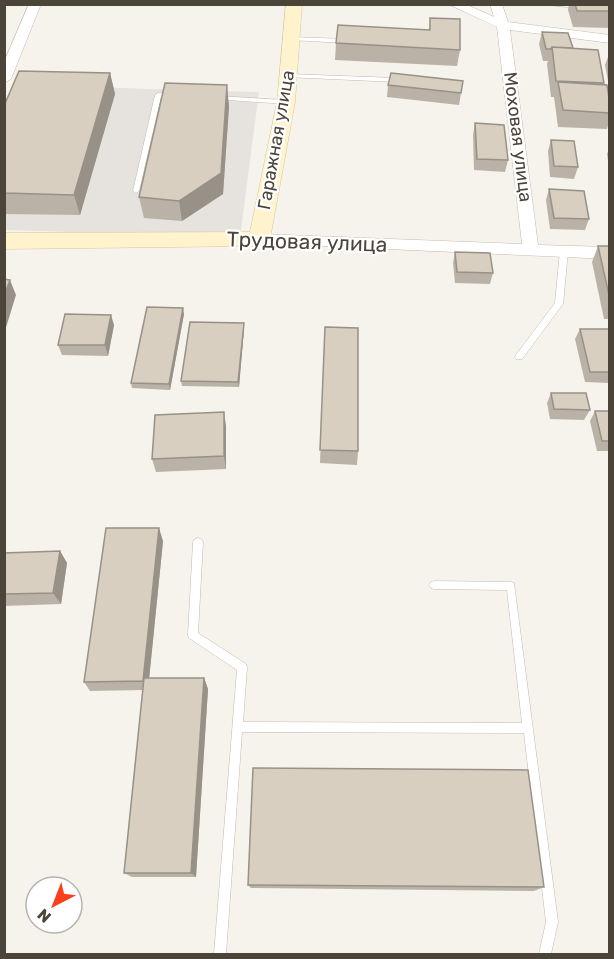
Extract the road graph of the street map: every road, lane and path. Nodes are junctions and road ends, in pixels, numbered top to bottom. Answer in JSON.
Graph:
{"nodes":[{"id":1,"x":35,"y":4,"type":"edge"},
{"id":2,"x":294,"y":4,"type":"edge"},
{"id":3,"x":454,"y":4,"type":"edge"},
{"id":4,"x":496,"y":4,"type":"edge"},
{"id":5,"x":538,"y":4,"type":"edge"},
{"id":6,"x":586,"y":7,"type":"edge"},
{"id":7,"x":503,"y":25,"type":"junction"},
{"id":8,"x":291,"y":39,"type":"junction"},
{"id":9,"x":609,"y":39,"type":"edge"},
{"id":10,"x":360,"y":42,"type":"edge"},
{"id":11,"x":288,"y":76,"type":"junction"},
{"id":12,"x":4,"y":79,"type":"edge"},
{"id":13,"x":396,"y":81,"type":"edge"},
{"id":14,"x":182,"y":96,"type":"edge"},
{"id":15,"x":205,"y":98,"type":"edge"},
{"id":16,"x":286,"y":102,"type":"junction"},
{"id":17,"x":136,"y":191,"type":"dead end"},
{"id":18,"x":259,"y":238,"type":"junction"},
{"id":19,"x":4,"y":241,"type":"edge"},
{"id":20,"x":531,"y":250,"type":"junction"},
{"id":21,"x":564,"y":251,"type":"junction"},
{"id":22,"x":609,"y":253,"type":"edge"},
{"id":23,"x":519,"y":357,"type":"dead end"},
{"id":24,"x":198,"y":542,"type":"dead end"},
{"id":25,"x":434,"y":585,"type":"dead end"},
{"id":26,"x":237,"y":727,"type":"junction"},
{"id":27,"x":528,"y":728,"type":"junction"},
{"id":28,"x":220,"y":954,"type":"edge"},
{"id":29,"x":545,"y":954,"type":"edge"}],
"edges":[{"from":1,"to":12,"type":"street"},
{"from":2,"to":8,"type":"street","name":"Гаражная улица"},
{"from":3,"to":7,"type":"street"},
{"from":4,"to":7,"type":"street","name":"Моховая улица"},
{"from":5,"to":6,"type":"lane"},
{"from":7,"to":9,"type":"street"},
{"from":7,"to":20,"type":"street","name":"Моховая улица"},
{"from":8,"to":10,"type":"lane"},
{"from":8,"to":11,"type":"street","name":"Гаражная улица"},
{"from":11,"to":13,"type":"lane"},
{"from":11,"to":16,"type":"street","name":"Гаражная улица"},
{"from":14,"to":17,"type":"lane"},
{"from":15,"to":16,"type":"lane"},
{"from":16,"to":18,"type":"street","name":"Гаражная улица"},
{"from":18,"to":19,"type":"street","name":"Трудовая улица"},
{"from":18,"to":20,"type":"street","name":"Трудовая улица"},
{"from":20,"to":21,"type":"street","name":"Трудовая улица"},
{"from":21,"to":22,"type":"street","name":"Трудовая улица"},
{"from":21,"to":23,"type":"lane"},
{"from":24,"to":26,"type":"lane"},
{"from":25,"to":27,"type":"lane"},
{"from":26,"to":27,"type":"lane"},
{"from":26,"to":28,"type":"lane"},
{"from":27,"to":29,"type":"lane"}]}
